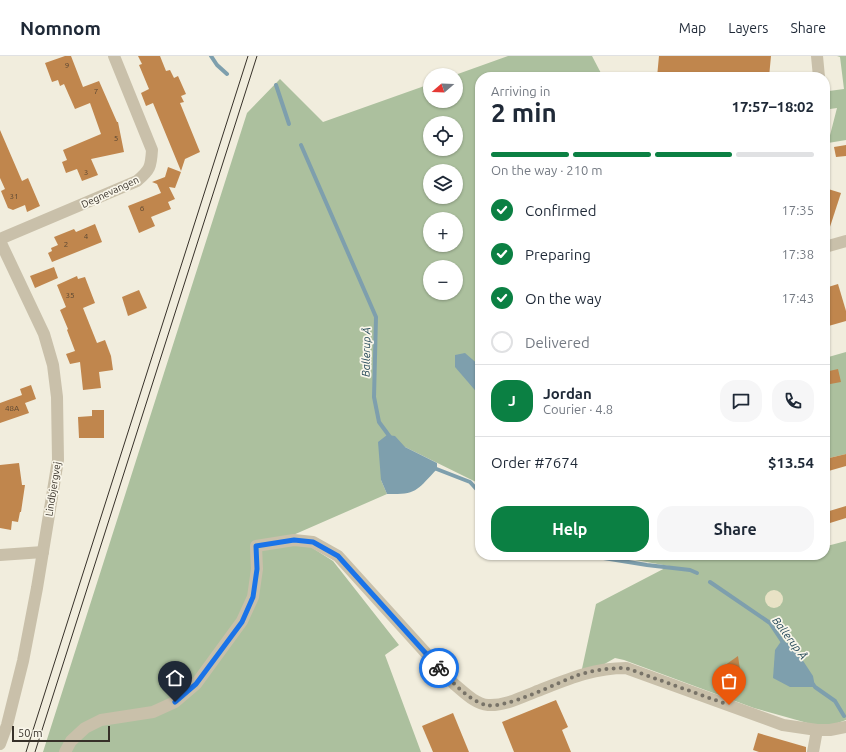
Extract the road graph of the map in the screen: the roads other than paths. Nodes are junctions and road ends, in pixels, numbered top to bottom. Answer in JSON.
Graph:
{"nodes":[{"id":1,"x":114,"y":56,"type":"edge"},
{"id":2,"x":817,"y":56,"type":"edge"},
{"id":3,"x":819,"y":72,"type":"edge"},
{"id":4,"x":0,"y":240,"type":"edge"},
{"id":5,"x":846,"y":241,"type":"edge"},
{"id":6,"x":830,"y":246,"type":"edge"},
{"id":7,"x":43,"y":552,"type":"junction"},
{"id":8,"x":0,"y":555,"type":"edge"},
{"id":9,"x":846,"y":727,"type":"edge"},
{"id":10,"x":817,"y":730,"type":"junction"},
{"id":11,"x":0,"y":744,"type":"edge"},
{"id":12,"x":65,"y":752,"type":"edge"},
{"id":13,"x":813,"y":752,"type":"edge"}],
"edges":[{"from":1,"to":4,"type":"street","name":"Degnevangen"},
{"from":2,"to":3,"type":"street"},
{"from":4,"to":7,"type":"street","name":"Lindbjergvej"},
{"from":5,"to":6,"type":"street"},
{"from":7,"to":8,"type":"street"},
{"from":7,"to":11,"type":"street","name":"Lindbjergvej"},
{"from":9,"to":10,"type":"street"},
{"from":10,"to":12,"type":"street"},
{"from":10,"to":13,"type":"street"}]}
